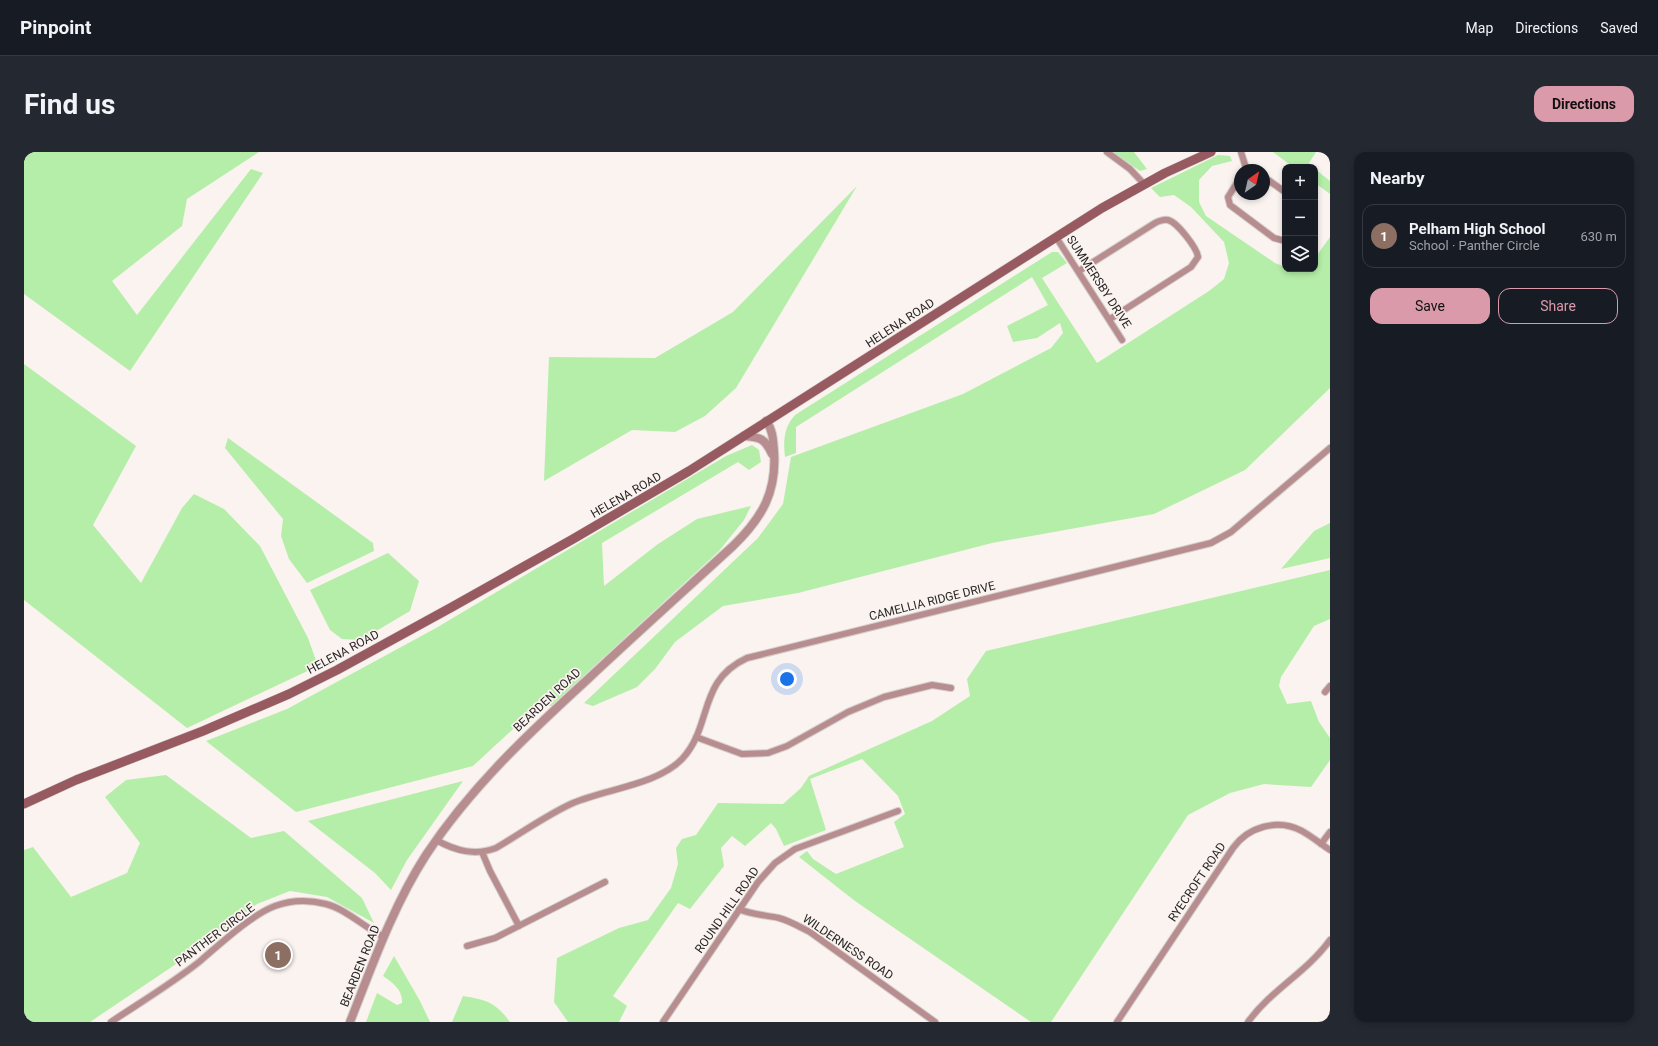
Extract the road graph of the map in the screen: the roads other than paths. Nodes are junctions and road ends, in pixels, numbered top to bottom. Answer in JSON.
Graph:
{"nodes":[{"id":1,"x":1107,"y":152,"type":"edge"},
{"id":2,"x":1211,"y":152,"type":"edge"},
{"id":3,"x":1241,"y":152,"type":"edge"},
{"id":4,"x":1245,"y":164,"type":"edge"},
{"id":5,"x":1270,"y":181,"type":"edge"},
{"id":6,"x":1144,"y":184,"type":"junction"},
{"id":7,"x":1234,"y":188,"type":"edge"},
{"id":8,"x":1282,"y":190,"type":"edge"},
{"id":9,"x":1056,"y":237,"type":"junction"},
{"id":10,"x":1282,"y":240,"type":"edge"},
{"id":11,"x":1080,"y":272,"type":"junction"},
{"id":12,"x":1110,"y":319,"type":"junction"},
{"id":13,"x":1122,"y":340,"type":"dead end"},
{"id":14,"x":766,"y":421,"type":"junction"},
{"id":15,"x":744,"y":436,"type":"junction"},
{"id":16,"x":1330,"y":448,"type":"edge"},
{"id":17,"x":774,"y":458,"type":"junction"},
{"id":18,"x":1330,"y":686,"type":"edge"},
{"id":19,"x":951,"y":688,"type":"dead end"},
{"id":20,"x":1325,"y":692,"type":"dead end"},
{"id":21,"x":696,"y":737,"type":"junction"},
{"id":22,"x":24,"y":804,"type":"edge"},
{"id":23,"x":898,"y":811,"type":"dead end"},
{"id":24,"x":1330,"y":832,"type":"edge"},
{"id":25,"x":436,"y":840,"type":"junction"},
{"id":26,"x":1321,"y":844,"type":"junction"},
{"id":27,"x":1330,"y":850,"type":"edge"},
{"id":28,"x":482,"y":852,"type":"junction"},
{"id":29,"x":605,"y":882,"type":"dead end"},
{"id":30,"x":739,"y":909,"type":"junction"},
{"id":31,"x":519,"y":926,"type":"junction"},
{"id":32,"x":384,"y":937,"type":"junction"},
{"id":33,"x":1330,"y":940,"type":"edge"},
{"id":34,"x":467,"y":946,"type":"dead end"},
{"id":35,"x":111,"y":1022,"type":"edge"},
{"id":36,"x":350,"y":1022,"type":"edge"},
{"id":37,"x":663,"y":1022,"type":"edge"},
{"id":38,"x":935,"y":1022,"type":"edge"},
{"id":39,"x":1117,"y":1022,"type":"edge"},
{"id":40,"x":1248,"y":1022,"type":"edge"}],
"edges":[{"from":1,"to":6,"type":"street"},
{"from":2,"to":6,"type":"main road","name":"HELENA ROAD"},
{"from":3,"to":4,"type":"street"},
{"from":5,"to":8,"type":"street"},
{"from":6,"to":9,"type":"main road","name":"HELENA ROAD"},
{"from":7,"to":10,"type":"street"},
{"from":9,"to":11,"type":"street","name":"SUMMERSBY DRIVE"},
{"from":9,"to":14,"type":"main road","name":"HELENA ROAD"},
{"from":11,"to":12,"type":"street","name":"SUMMERSBY DRIVE"},
{"from":11,"to":12,"type":"street"},
{"from":12,"to":13,"type":"street","name":"SUMMERSBY DRIVE"},
{"from":14,"to":15,"type":"main road","name":"HELENA ROAD"},
{"from":14,"to":17,"type":"street","name":"BEARDEN ROAD"},
{"from":15,"to":17,"type":"street"},
{"from":15,"to":22,"type":"main road","name":"HELENA ROAD"},
{"from":16,"to":21,"type":"street","name":"CAMELLIA RIDGE DRIVE"},
{"from":17,"to":25,"type":"street","name":"BEARDEN ROAD"},
{"from":18,"to":20,"type":"street"},
{"from":19,"to":21,"type":"street"},
{"from":21,"to":28,"type":"street","name":"CAMELLIA RIDGE DRIVE"},
{"from":23,"to":30,"type":"street","name":"ROUND HILL ROAD"},
{"from":24,"to":26,"type":"street"},
{"from":25,"to":28,"type":"street"},
{"from":25,"to":32,"type":"street","name":"BEARDEN ROAD"},
{"from":26,"to":27,"type":"street","name":"RYECROFT ROAD"},
{"from":26,"to":39,"type":"street","name":"RYECROFT ROAD"},
{"from":28,"to":31,"type":"street"},
{"from":29,"to":31,"type":"street"},
{"from":30,"to":37,"type":"street","name":"ROUND HILL ROAD"},
{"from":30,"to":38,"type":"street","name":"WILDERNESS ROAD"},
{"from":31,"to":34,"type":"street"},
{"from":32,"to":35,"type":"street","name":"PANTHER CIRCLE"},
{"from":32,"to":36,"type":"street","name":"BEARDEN ROAD"},
{"from":33,"to":40,"type":"street"}]}
